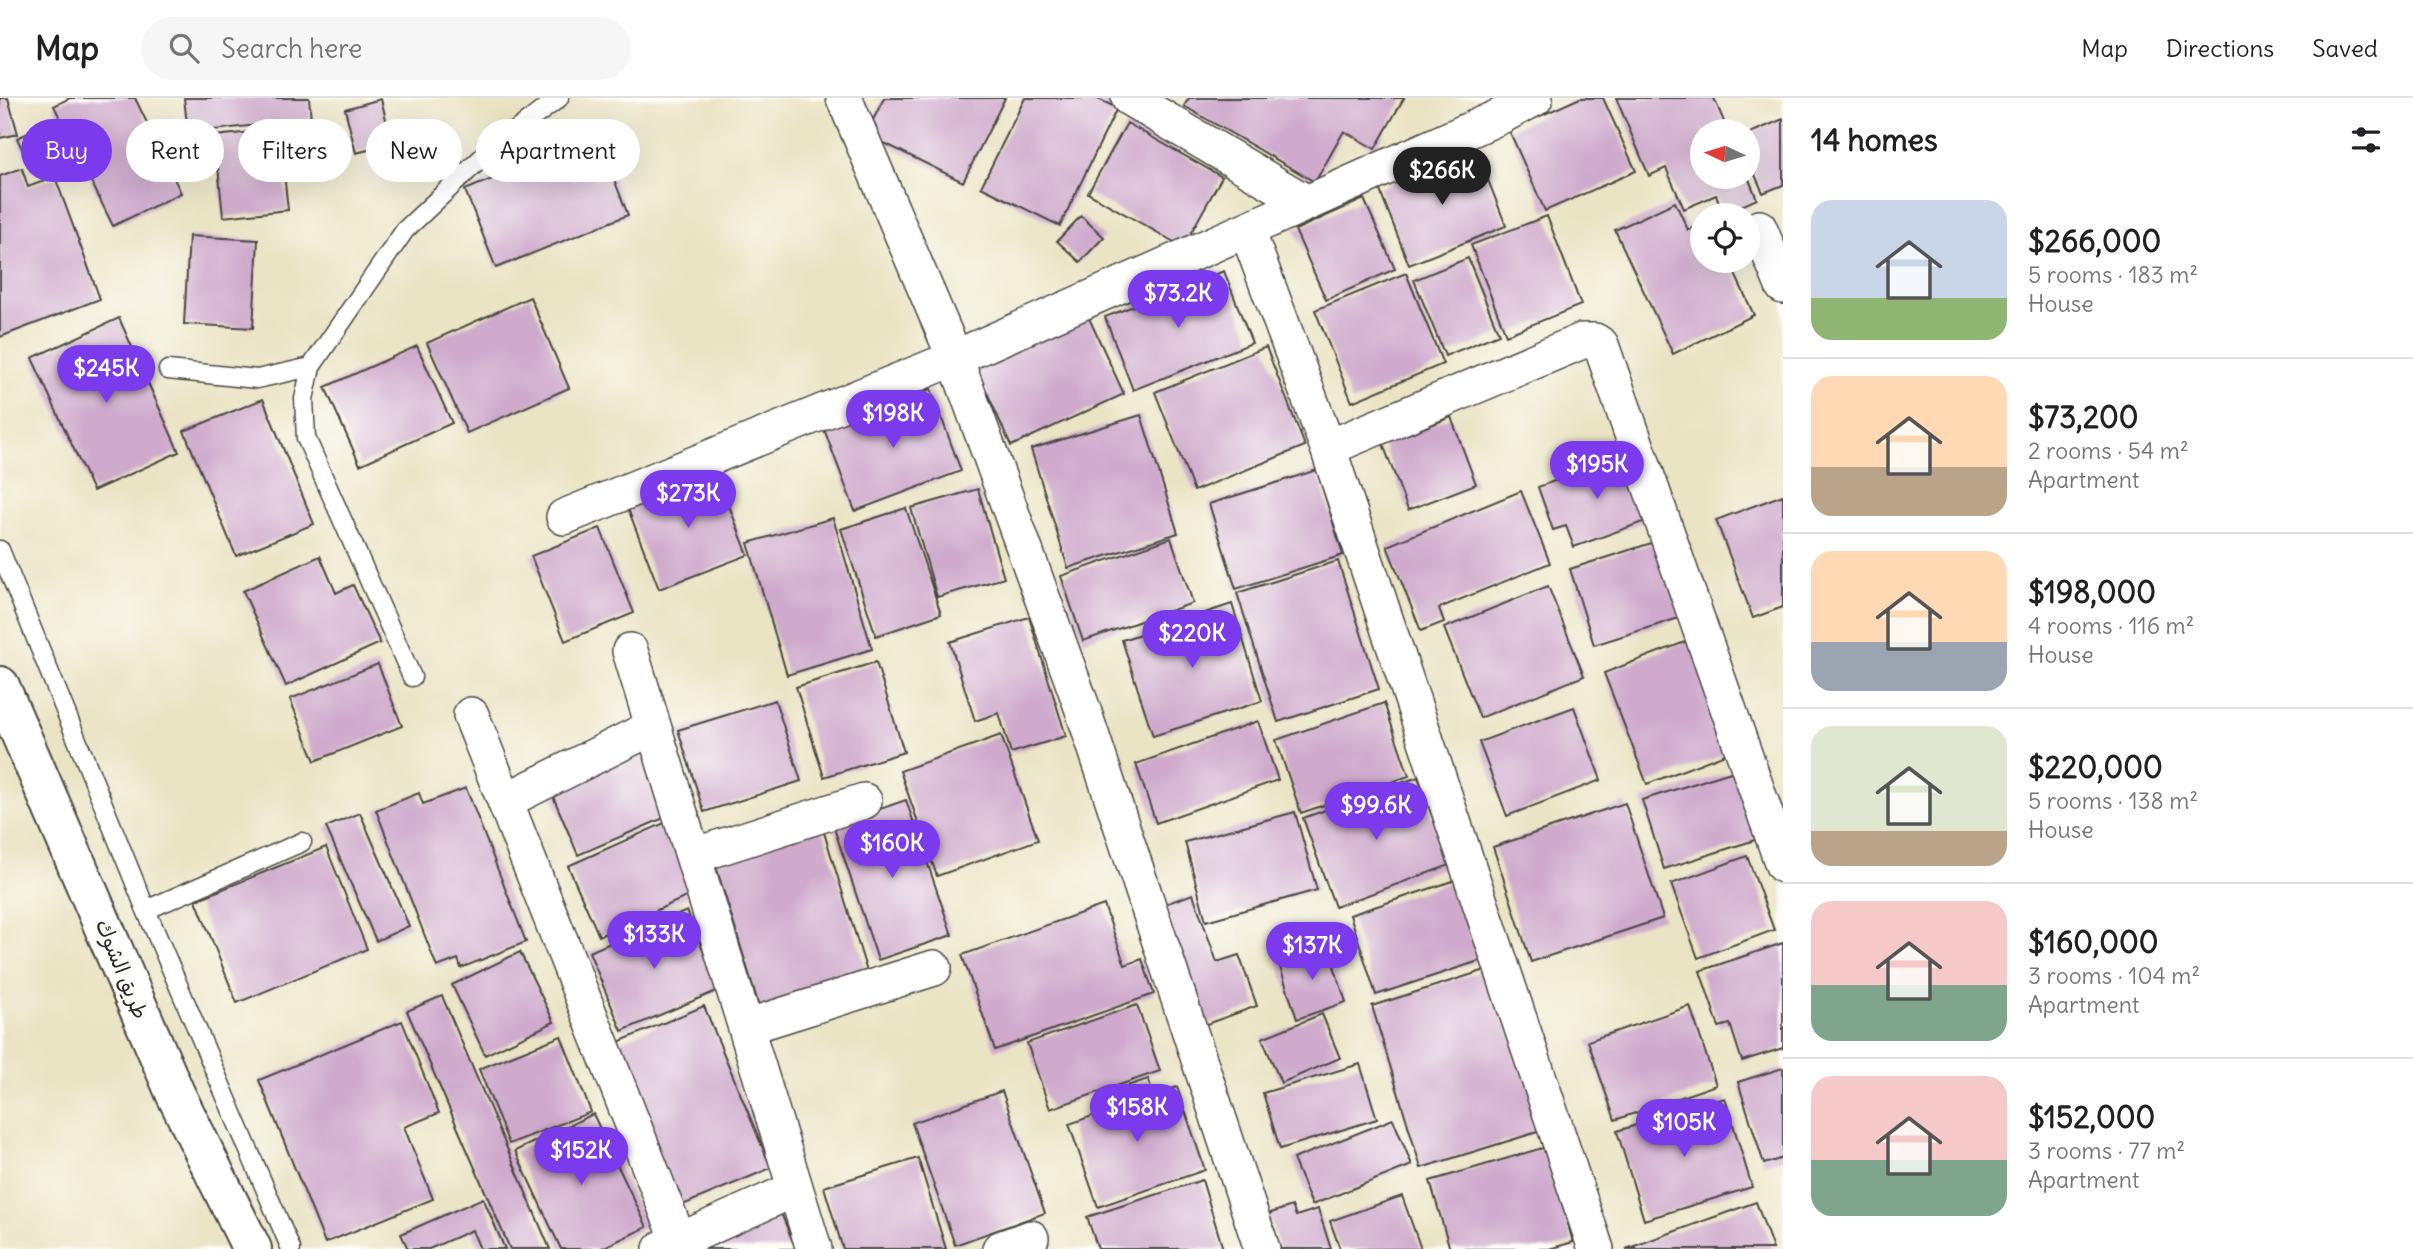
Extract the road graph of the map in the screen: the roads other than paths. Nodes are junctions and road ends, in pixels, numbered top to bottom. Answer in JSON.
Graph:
{"nodes":[{"id":1,"x":559,"y":98,"type":"edge"},
{"id":2,"x":844,"y":98,"type":"edge"},
{"id":3,"x":1535,"y":98,"type":"edge"},
{"id":4,"x":1145,"y":102,"type":"edge"},
{"id":5,"x":1307,"y":203,"type":"junction"},
{"id":6,"x":1247,"y":230,"type":"junction"},
{"id":7,"x":1760,"y":230,"type":"edge"},
{"id":8,"x":1783,"y":286,"type":"edge"},
{"id":9,"x":955,"y":358,"type":"junction"},
{"id":10,"x":311,"y":367,"type":"junction"},
{"id":11,"x":169,"y":370,"type":"dead end"},
{"id":12,"x":1328,"y":448,"type":"junction"},
{"id":13,"x":564,"y":517,"type":"dead end"},
{"id":14,"x":0,"y":550,"type":"edge"},
{"id":15,"x":630,"y":651,"type":"dead end"},
{"id":16,"x":412,"y":677,"type":"dead end"},
{"id":17,"x":0,"y":686,"type":"edge"},
{"id":18,"x":471,"y":715,"type":"dead end"},
{"id":19,"x":653,"y":727,"type":"junction"},
{"id":20,"x":506,"y":801,"type":"junction"},
{"id":21,"x":864,"y":801,"type":"dead end"},
{"id":22,"x":302,"y":842,"type":"dead end"},
{"id":23,"x":693,"y":856,"type":"junction"},
{"id":24,"x":1783,"y":865,"type":"edge"},
{"id":25,"x":146,"y":910,"type":"junction"},
{"id":26,"x":934,"y":968,"type":"dead end"},
{"id":27,"x":746,"y":1027,"type":"junction"},
{"id":28,"x":795,"y":1189,"type":"junction"},
{"id":29,"x":670,"y":1245,"type":"edge"},
{"id":30,"x":252,"y":1249,"type":"edge"},
{"id":31,"x":291,"y":1249,"type":"edge"},
{"id":32,"x":814,"y":1249,"type":"edge"},
{"id":33,"x":1262,"y":1249,"type":"edge"},
{"id":34,"x":1596,"y":1249,"type":"edge"}],
"edges":[{"from":1,"to":10,"type":"lane"},
{"from":2,"to":9,"type":"street"},
{"from":3,"to":5,"type":"street"},
{"from":4,"to":5,"type":"street"},
{"from":5,"to":6,"type":"street"},
{"from":6,"to":9,"type":"street"},
{"from":6,"to":12,"type":"street"},
{"from":7,"to":8,"type":"street"},
{"from":9,"to":13,"type":"street"},
{"from":9,"to":33,"type":"street"},
{"from":10,"to":11,"type":"lane"},
{"from":10,"to":16,"type":"lane"},
{"from":12,"to":24,"type":"street"},
{"from":12,"to":34,"type":"street"},
{"from":14,"to":25,"type":"lane"},
{"from":15,"to":19,"type":"street"},
{"from":17,"to":30,"type":"main road","name":"طريق الشوك"},
{"from":18,"to":20,"type":"street"},
{"from":19,"to":20,"type":"street"},
{"from":19,"to":23,"type":"street"},
{"from":20,"to":29,"type":"street"},
{"from":21,"to":23,"type":"street"},
{"from":22,"to":25,"type":"lane"},
{"from":23,"to":27,"type":"street"},
{"from":25,"to":31,"type":"lane"},
{"from":26,"to":27,"type":"street"},
{"from":27,"to":28,"type":"street"},
{"from":28,"to":29,"type":"street"},
{"from":28,"to":32,"type":"street"}]}
